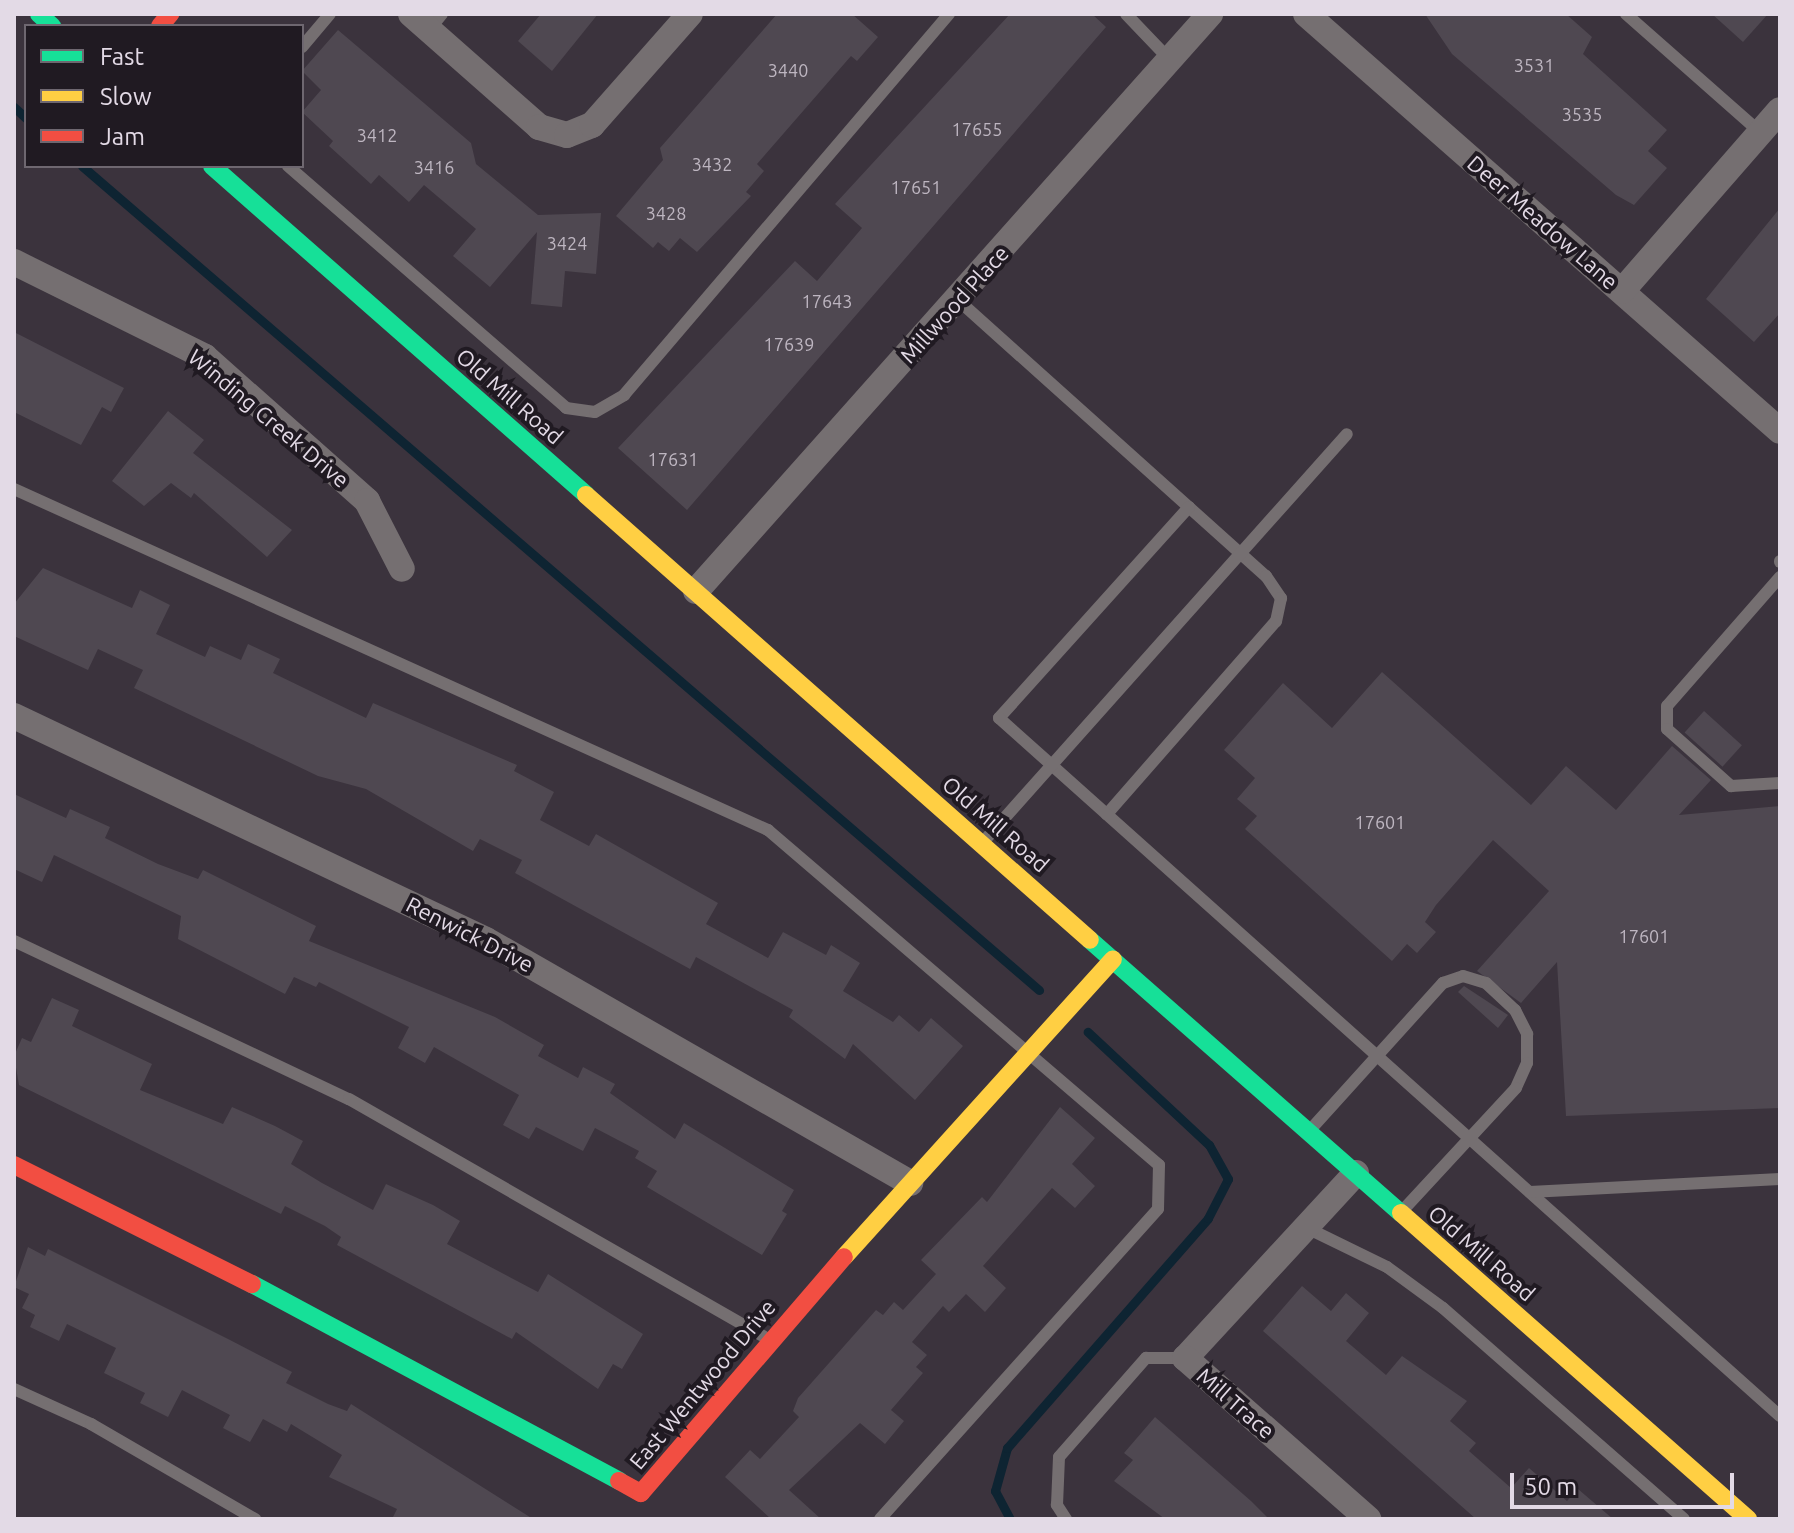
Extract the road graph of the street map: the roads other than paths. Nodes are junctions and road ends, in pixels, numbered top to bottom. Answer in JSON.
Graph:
{"nodes":[{"id":1,"x":330,"y":14,"type":"edge"},
{"id":2,"x":690,"y":14,"type":"edge"},
{"id":3,"x":949,"y":14,"type":"edge"},
{"id":4,"x":1126,"y":14,"type":"edge"},
{"id":5,"x":1210,"y":14,"type":"edge"},
{"id":6,"x":1306,"y":14,"type":"edge"},
{"id":7,"x":1626,"y":14,"type":"edge"},
{"id":8,"x":427,"y":19,"type":"edge"},
{"id":9,"x":304,"y":45,"type":"edge"},
{"id":10,"x":1170,"y":60,"type":"junction"},
{"id":11,"x":1780,"y":110,"type":"edge"},
{"id":12,"x":1760,"y":132,"type":"junction"},
{"id":13,"x":214,"y":168,"type":"edge"},
{"id":14,"x":290,"y":168,"type":"edge"},
{"id":15,"x":14,"y":262,"type":"edge"},
{"id":16,"x":1622,"y":291,"type":"junction"},
{"id":17,"x":958,"y":300,"type":"junction"},
{"id":18,"x":1777,"y":421,"type":"edge"},
{"id":19,"x":1347,"y":434,"type":"dead end"},
{"id":20,"x":14,"y":489,"type":"edge"},
{"id":21,"x":1189,"y":507,"type":"junction"},
{"id":22,"x":1241,"y":554,"type":"junction"},
{"id":23,"x":402,"y":569,"type":"dead end"},
{"id":24,"x":1780,"y":577,"type":"edge"},
{"id":25,"x":696,"y":591,"type":"junction"},
{"id":26,"x":14,"y":716,"type":"edge"},
{"id":27,"x":1053,"y":766,"type":"junction"},
{"id":28,"x":1780,"y":783,"type":"edge"},
{"id":29,"x":1107,"y":814,"type":"junction"},
{"id":30,"x":982,"y":843,"type":"junction"},
{"id":31,"x":14,"y":941,"type":"edge"},
{"id":32,"x":1113,"y":959,"type":"junction"},
{"id":33,"x":1029,"y":1054,"type":"junction"},
{"id":34,"x":1377,"y":1055,"type":"junction"},
{"id":35,"x":1309,"y":1132,"type":"junction"},
{"id":36,"x":1470,"y":1137,"type":"junction"},
{"id":37,"x":14,"y":1165,"type":"edge"},
{"id":38,"x":1356,"y":1173,"type":"junction"},
{"id":39,"x":1780,"y":1179,"type":"edge"},
{"id":40,"x":910,"y":1183,"type":"junction"},
{"id":41,"x":1530,"y":1192,"type":"junction"},
{"id":42,"x":1401,"y":1213,"type":"junction"},
{"id":43,"x":1305,"y":1227,"type":"junction"},
{"id":44,"x":768,"y":1340,"type":"junction"},
{"id":45,"x":1185,"y":1358,"type":"junction"},
{"id":46,"x":14,"y":1389,"type":"edge"},
{"id":47,"x":1780,"y":1416,"type":"edge"},
{"id":48,"x":255,"y":1519,"type":"edge"},
{"id":49,"x":880,"y":1519,"type":"edge"},
{"id":50,"x":1066,"y":1519,"type":"edge"},
{"id":51,"x":1368,"y":1519,"type":"edge"},
{"id":52,"x":1684,"y":1519,"type":"edge"},
{"id":53,"x":1748,"y":1519,"type":"edge"}],
"edges":[{"from":1,"to":9,"type":"lane"},
{"from":2,"to":8,"type":"street"},
{"from":3,"to":14,"type":"lane"},
{"from":4,"to":10,"type":"lane"},
{"from":5,"to":10,"type":"street","name":"Millwood Place"},
{"from":6,"to":16,"type":"street","name":"Deer Meadow Lane"},
{"from":7,"to":12,"type":"lane"},
{"from":10,"to":17,"type":"street","name":"Millwood Place"},
{"from":11,"to":12,"type":"street"},
{"from":12,"to":16,"type":"street"},
{"from":13,"to":25,"type":"street","name":"Old Mill Road"},
{"from":15,"to":23,"type":"street","name":"Winding Creek Drive"},
{"from":16,"to":18,"type":"street","name":"Deer Meadow Lane"},
{"from":17,"to":21,"type":"lane"},
{"from":17,"to":25,"type":"street","name":"Millwood Place"},
{"from":19,"to":22,"type":"lane"},
{"from":20,"to":33,"type":"lane"},
{"from":21,"to":22,"type":"lane"},
{"from":21,"to":27,"type":"lane"},
{"from":22,"to":27,"type":"lane"},
{"from":22,"to":29,"type":"lane"},
{"from":24,"to":28,"type":"lane"},
{"from":25,"to":30,"type":"street","name":"Old Mill Road"},
{"from":26,"to":40,"type":"street","name":"Renwick Drive"},
{"from":27,"to":29,"type":"lane"},
{"from":27,"to":30,"type":"lane"},
{"from":29,"to":34,"type":"lane"},
{"from":30,"to":32,"type":"street","name":"Old Mill Road"},
{"from":31,"to":44,"type":"lane"},
{"from":32,"to":33,"type":"street","name":"East Wentwood Drive"},
{"from":32,"to":35,"type":"street","name":"Old Mill Road"},
{"from":33,"to":40,"type":"street","name":"East Wentwood Drive"},
{"from":33,"to":49,"type":"lane"},
{"from":34,"to":35,"type":"lane"},
{"from":34,"to":36,"type":"lane"},
{"from":34,"to":36,"type":"lane"},
{"from":35,"to":38,"type":"street","name":"Old Mill Road"},
{"from":36,"to":41,"type":"lane"},
{"from":36,"to":42,"type":"lane"},
{"from":37,"to":44,"type":"street","name":"East Wentwood Drive"},
{"from":38,"to":42,"type":"street","name":"Old Mill Road"},
{"from":38,"to":43,"type":"street","name":"Mill Trace"},
{"from":39,"to":41,"type":"lane"},
{"from":40,"to":44,"type":"street","name":"East Wentwood Drive"},
{"from":41,"to":47,"type":"lane"},
{"from":42,"to":53,"type":"street","name":"Old Mill Road"},
{"from":43,"to":45,"type":"street","name":"Mill Trace"},
{"from":43,"to":52,"type":"lane"},
{"from":45,"to":50,"type":"lane"},
{"from":45,"to":51,"type":"street","name":"Mill Trace"},
{"from":46,"to":48,"type":"lane"}]}
